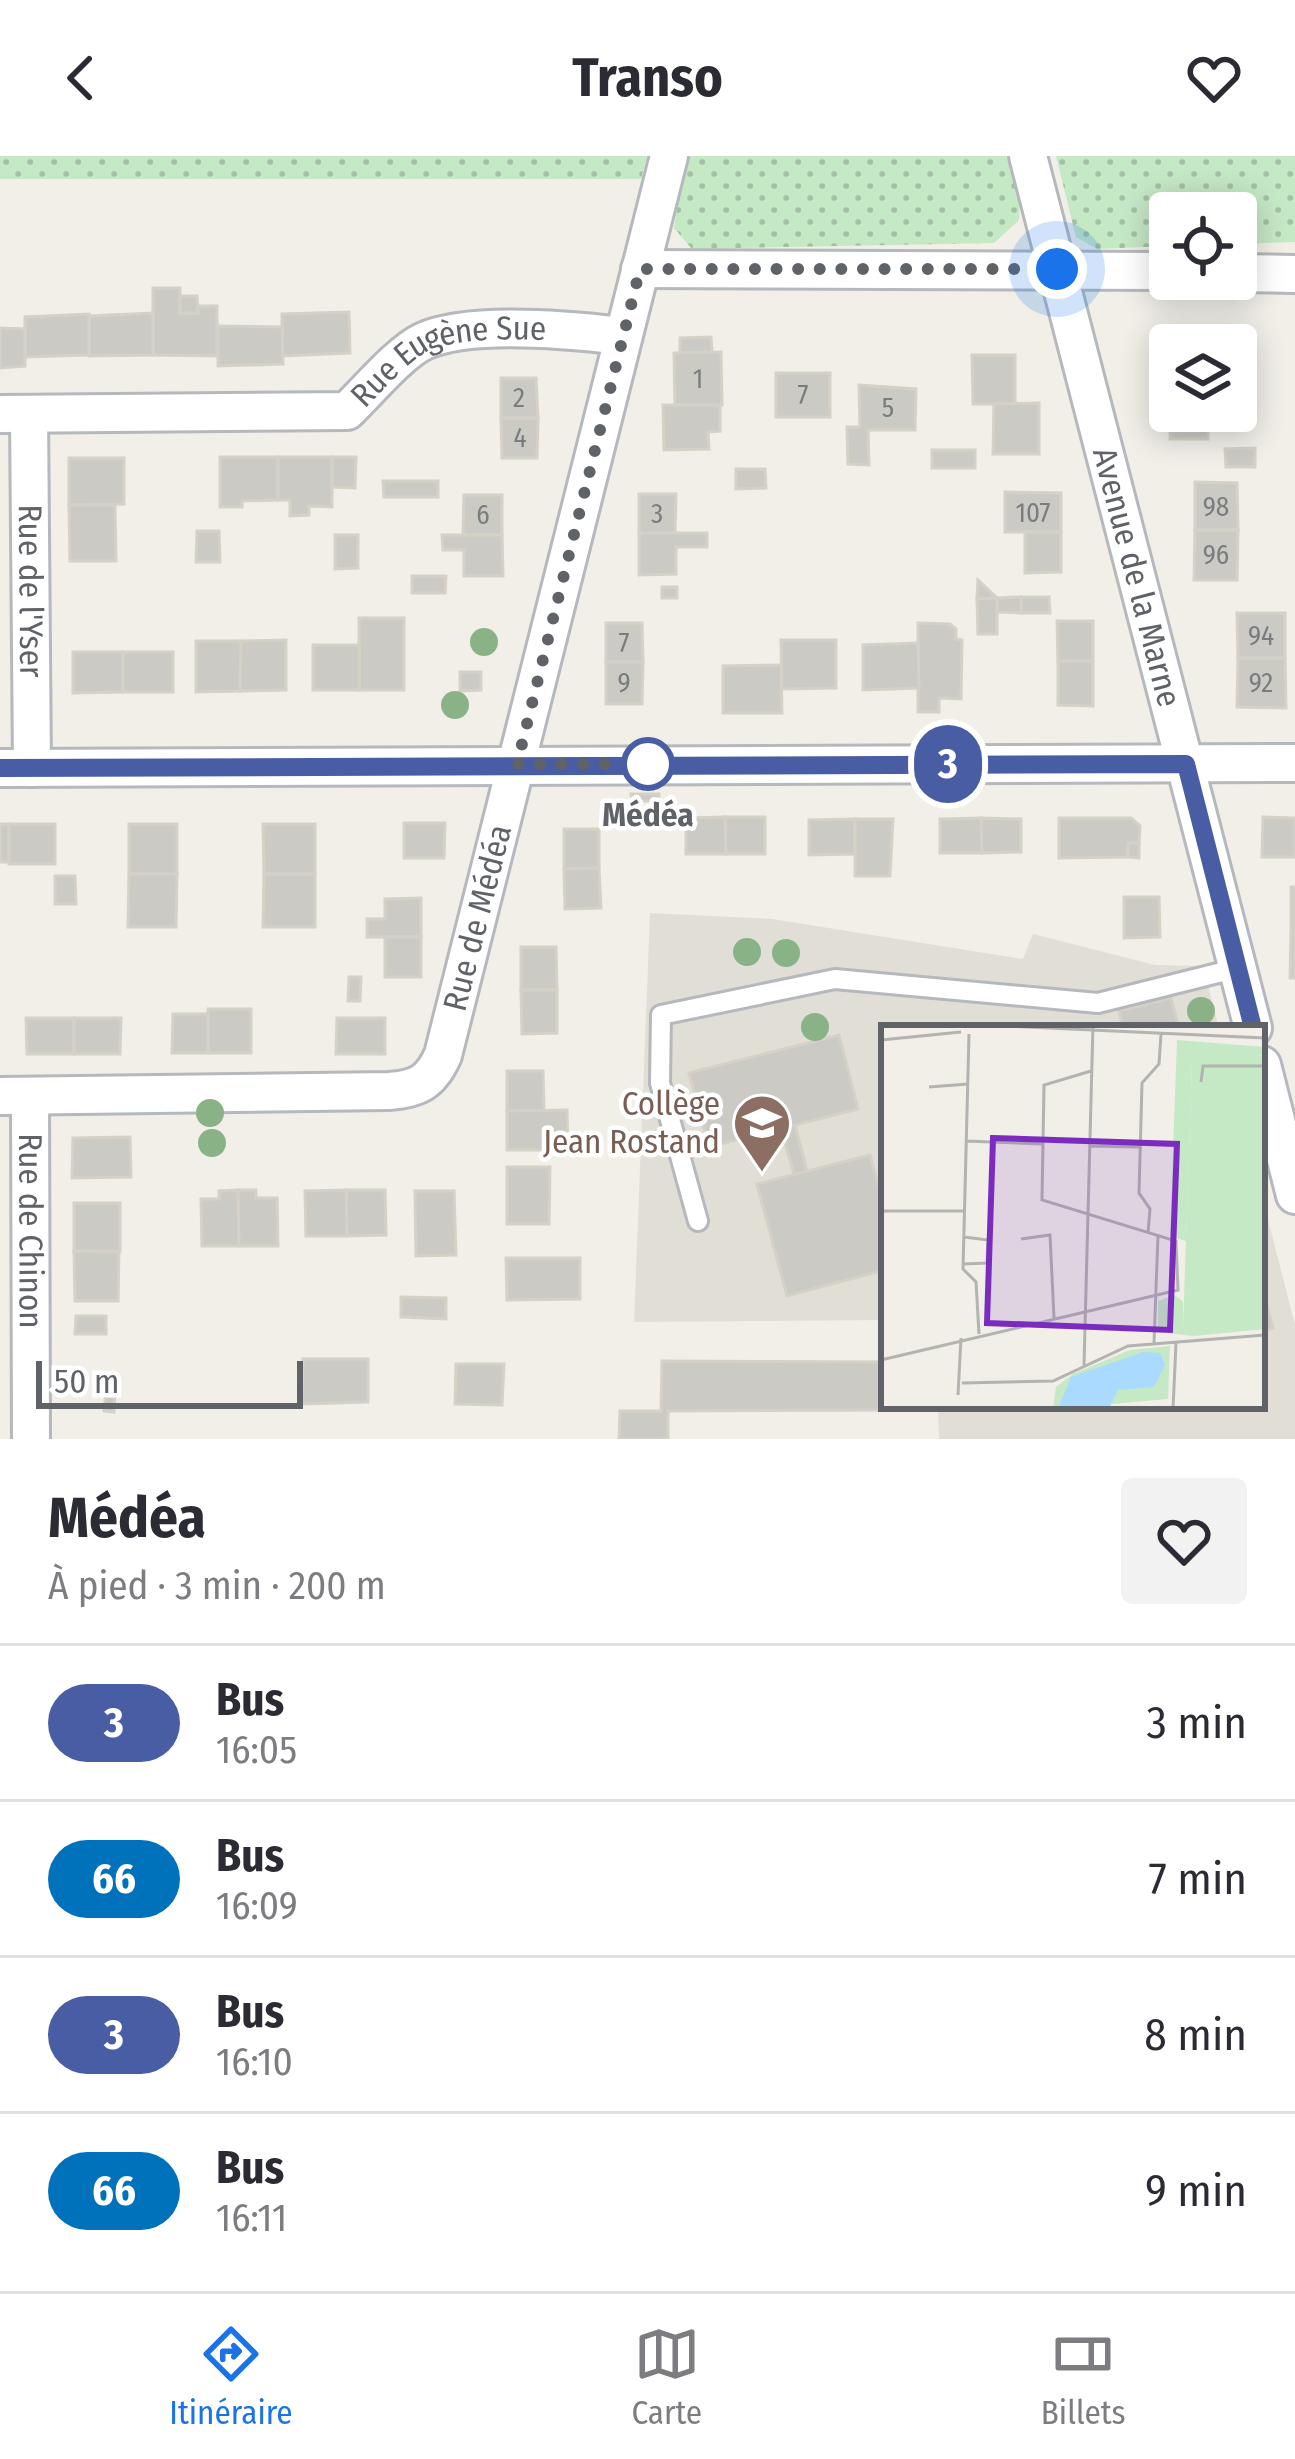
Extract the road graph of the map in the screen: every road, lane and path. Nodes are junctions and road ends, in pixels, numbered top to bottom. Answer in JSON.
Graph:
{"nodes":[{"id":1,"x":669,"y":156,"type":"edge"},
{"id":2,"x":1028,"y":156,"type":"edge"},
{"id":3,"x":640,"y":269,"type":"junction"},
{"id":4,"x":1057,"y":269,"type":"junction"},
{"id":5,"x":1149,"y":271,"type":"edge"},
{"id":6,"x":1257,"y":273,"type":"edge"},
{"id":7,"x":1295,"y":274,"type":"edge"},
{"id":8,"x":622,"y":336,"type":"junction"},
{"id":9,"x":14,"y":414,"type":"edge"},
{"id":10,"x":1295,"y":763,"type":"edge"},
{"id":11,"x":517,"y":764,"type":"junction"},
{"id":12,"x":1186,"y":764,"type":"junction"},
{"id":13,"x":16,"y":768,"type":"edge"},
{"id":14,"x":1238,"y":968,"type":"junction"},
{"id":15,"x":1252,"y":1025,"type":"edge"},
{"id":16,"x":1265,"y":1077,"type":"edge"},
{"id":17,"x":15,"y":1096,"type":"edge"},
{"id":18,"x":1295,"y":1195,"type":"edge"},
{"id":19,"x":698,"y":1221,"type":"dead end"},
{"id":20,"x":31,"y":1439,"type":"edge"}],
"edges":[{"from":1,"to":3,"type":"street"},
{"from":2,"to":4,"type":"street"},
{"from":3,"to":4,"type":"street"},
{"from":3,"to":8,"type":"street"},
{"from":4,"to":5,"type":"street"},
{"from":4,"to":12,"type":"street","name":"Avenue de la Marne"},
{"from":6,"to":7,"type":"street"},
{"from":8,"to":9,"type":"street","name":"Rue Eugène Sue"},
{"from":8,"to":11,"type":"street","name":"Rue de Médéa"},
{"from":9,"to":13,"type":"street","name":"Rue de l'Yser"},
{"from":10,"to":12,"type":"street"},
{"from":11,"to":12,"type":"street"},
{"from":11,"to":13,"type":"street"},
{"from":11,"to":17,"type":"street","name":"Rue de Médéa"},
{"from":12,"to":14,"type":"street","name":"Avenue de la Marne"},
{"from":14,"to":15,"type":"street","name":"Avenue de la Marne"},
{"from":14,"to":19,"type":"lane"},
{"from":16,"to":18,"type":"street"},
{"from":17,"to":20,"type":"street","name":"Rue de Chinon"}]}
